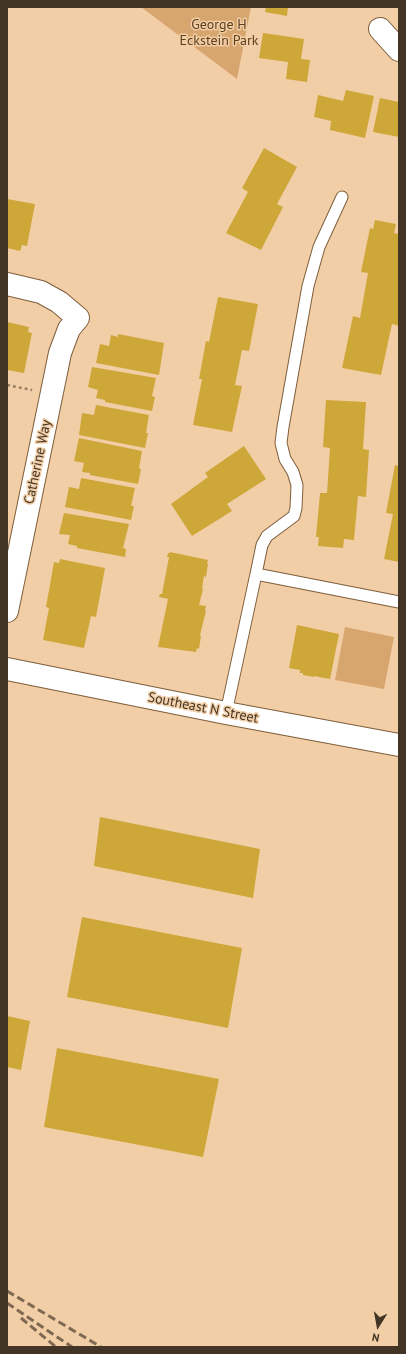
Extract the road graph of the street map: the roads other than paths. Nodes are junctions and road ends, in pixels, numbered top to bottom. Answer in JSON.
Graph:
{"nodes":[{"id":1,"x":380,"y":29,"type":"dead end"},
{"id":2,"x":399,"y":50,"type":"edge"},
{"id":3,"x":342,"y":198,"type":"dead end"},
{"id":4,"x":7,"y":284,"type":"edge"},
{"id":5,"x":14,"y":541,"type":"edge"},
{"id":6,"x":256,"y":574,"type":"junction"},
{"id":7,"x":399,"y":602,"type":"edge"},
{"id":8,"x":7,"y":611,"type":"edge"},
{"id":9,"x":7,"y":670,"type":"edge"},
{"id":10,"x":226,"y":713,"type":"junction"},
{"id":11,"x":399,"y":745,"type":"edge"}],
"edges":[{"from":1,"to":2,"type":"street"},
{"from":3,"to":6,"type":"lane"},
{"from":4,"to":5,"type":"street","name":"Catherine Way"},
{"from":5,"to":8,"type":"street","name":"Catherine Way"},
{"from":6,"to":7,"type":"lane"},
{"from":6,"to":10,"type":"lane"},
{"from":9,"to":10,"type":"street","name":"Southeast N Street"},
{"from":10,"to":11,"type":"street","name":"Southeast N Street"}]}
